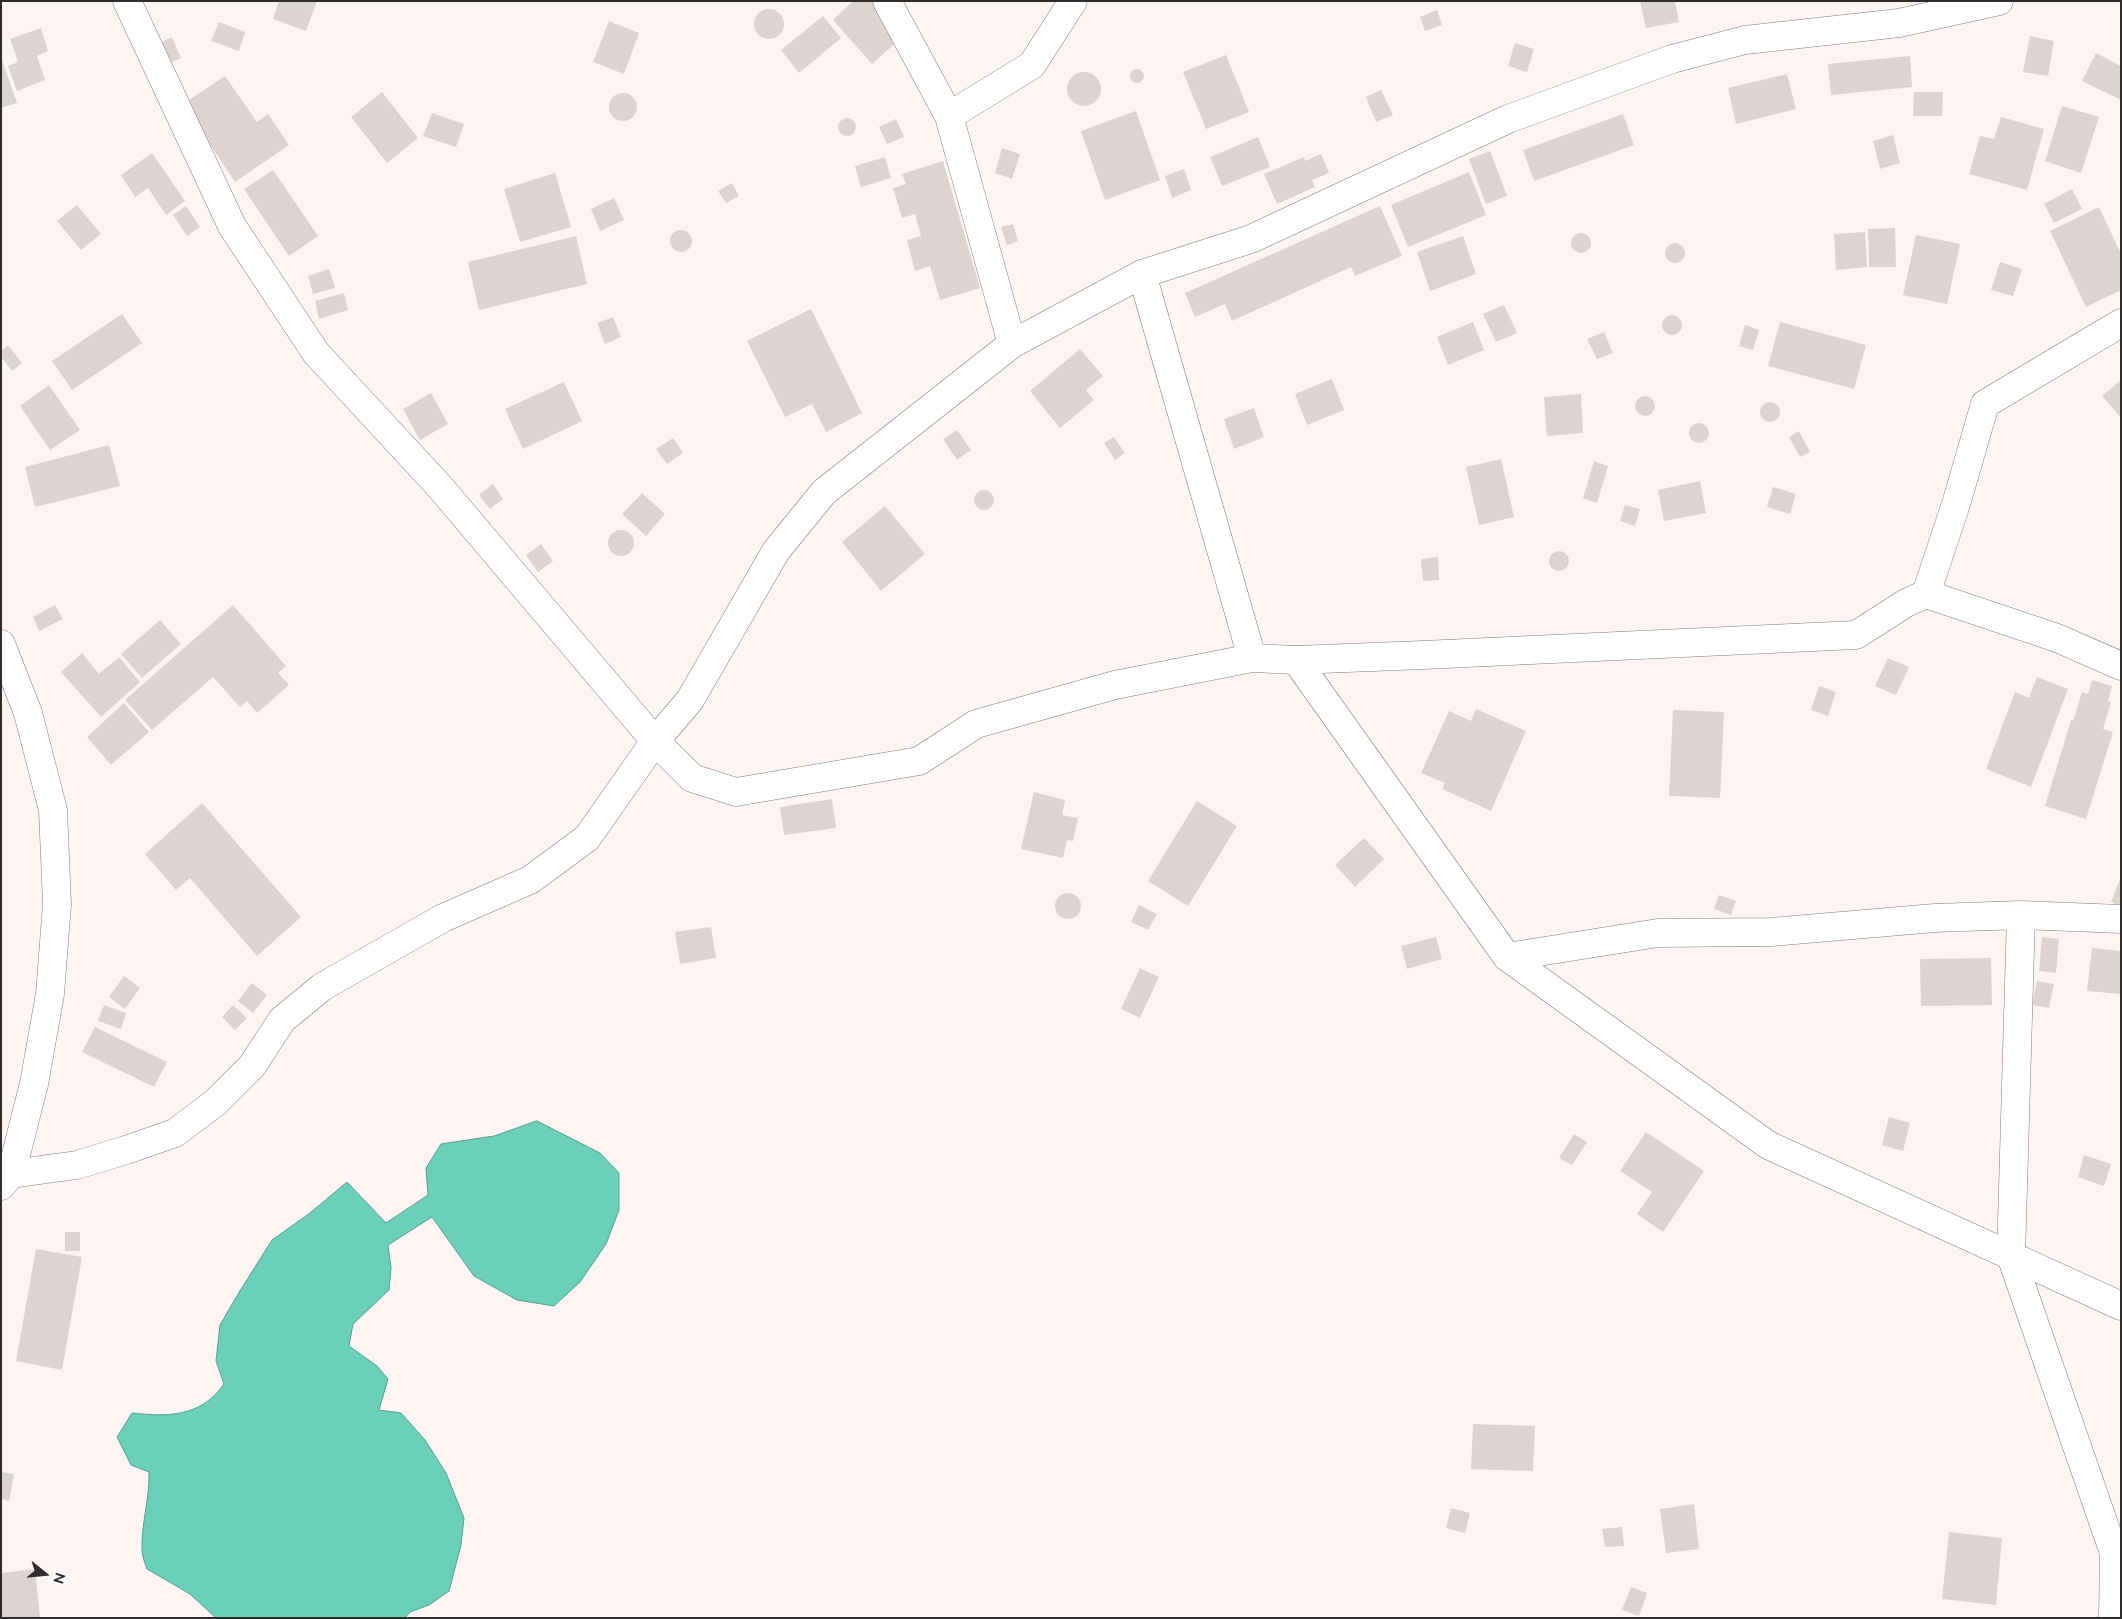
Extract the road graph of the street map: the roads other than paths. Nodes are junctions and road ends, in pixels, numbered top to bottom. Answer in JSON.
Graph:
{"nodes":[{"id":1,"x":127,"y":1,"type":"edge"},
{"id":2,"x":887,"y":1,"type":"edge"},
{"id":3,"x":1073,"y":1,"type":"edge"},
{"id":4,"x":1999,"y":1,"type":"edge"},
{"id":5,"x":949,"y":116,"type":"junction"},
{"id":6,"x":1142,"y":274,"type":"junction"},
{"id":7,"x":2121,"y":323,"type":"edge"},
{"id":8,"x":1012,"y":344,"type":"junction"},
{"id":9,"x":1926,"y":594,"type":"junction"},
{"id":10,"x":1,"y":644,"type":"edge"},
{"id":11,"x":1252,"y":658,"type":"junction"},
{"id":12,"x":1296,"y":660,"type":"junction"},
{"id":13,"x":2121,"y":666,"type":"edge"},
{"id":14,"x":655,"y":741,"type":"junction"},
{"id":15,"x":2021,"y":915,"type":"junction"},
{"id":16,"x":2121,"y":919,"type":"edge"},
{"id":17,"x":1507,"y":957,"type":"junction"},
{"id":18,"x":6,"y":1180,"type":"edge"},
{"id":19,"x":2011,"y":1256,"type":"junction"},
{"id":20,"x":2121,"y":1306,"type":"edge"},
{"id":21,"x":2113,"y":1618,"type":"edge"}],
"edges":[{"from":1,"to":14,"type":"street"},
{"from":2,"to":5,"type":"street"},
{"from":3,"to":5,"type":"street"},
{"from":4,"to":6,"type":"street"},
{"from":5,"to":8,"type":"street"},
{"from":6,"to":8,"type":"street"},
{"from":6,"to":11,"type":"street"},
{"from":7,"to":9,"type":"street"},
{"from":8,"to":14,"type":"street"},
{"from":9,"to":12,"type":"street"},
{"from":9,"to":13,"type":"street"},
{"from":10,"to":18,"type":"street"},
{"from":11,"to":12,"type":"street"},
{"from":11,"to":14,"type":"street"},
{"from":12,"to":17,"type":"street"},
{"from":14,"to":18,"type":"street"},
{"from":15,"to":16,"type":"street"},
{"from":15,"to":17,"type":"street"},
{"from":15,"to":19,"type":"street"},
{"from":17,"to":19,"type":"street"},
{"from":19,"to":20,"type":"street"},
{"from":19,"to":21,"type":"street"}]}
